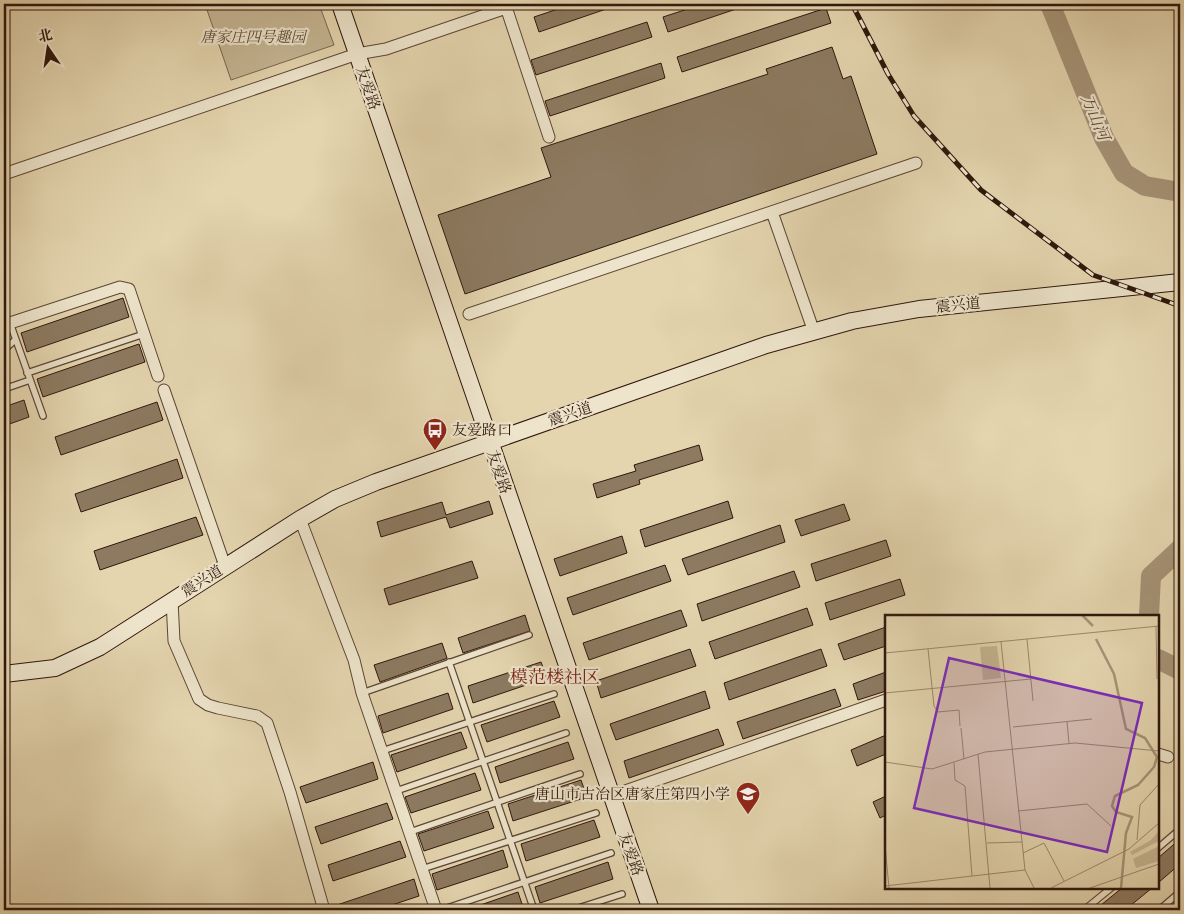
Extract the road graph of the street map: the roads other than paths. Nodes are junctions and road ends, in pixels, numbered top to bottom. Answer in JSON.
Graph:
{"nodes":[{"id":1,"x":340,"y":4,"type":"edge"},
{"id":2,"x":506,"y":6,"type":"edge"},
{"id":3,"x":357,"y":54,"type":"junction"},
{"id":4,"x":549,"y":137,"type":"dead end"},
{"id":5,"x":916,"y":163,"type":"dead end"},
{"id":6,"x":4,"y":174,"type":"edge"},
{"id":7,"x":772,"y":212,"type":"junction"},
{"id":8,"x":1180,"y":282,"type":"edge"},
{"id":9,"x":470,"y":314,"type":"dead end"},
{"id":10,"x":7,"y":322,"type":"edge"},
{"id":11,"x":814,"y":332,"type":"junction"},
{"id":12,"x":144,"y":334,"type":"junction"},
{"id":13,"x":15,"y":340,"type":"junction"},
{"id":14,"x":4,"y":350,"type":"edge"},
{"id":15,"x":27,"y":373,"type":"junction"},
{"id":16,"x":158,"y":376,"type":"dead end"},
{"id":17,"x":30,"y":380,"type":"junction"},
{"id":18,"x":4,"y":389,"type":"edge"},
{"id":19,"x":164,"y":390,"type":"dead end"},
{"id":20,"x":43,"y":416,"type":"dead end"},
{"id":21,"x":489,"y":442,"type":"junction"},
{"id":22,"x":300,"y":519,"type":"junction"},
{"id":23,"x":225,"y":566,"type":"junction"},
{"id":24,"x":172,"y":600,"type":"junction"},
{"id":25,"x":529,"y":635,"type":"dead end"},
{"id":26,"x":449,"y":662,"type":"junction"},
{"id":27,"x":4,"y":674,"type":"edge"},
{"id":28,"x":362,"y":693,"type":"junction"},
{"id":29,"x":554,"y":694,"type":"dead end"},
{"id":30,"x":885,"y":700,"type":"edge"},
{"id":31,"x":470,"y":722,"type":"junction"},
{"id":32,"x":566,"y":733,"type":"dead end"},
{"id":33,"x":382,"y":751,"type":"junction"},
{"id":34,"x":483,"y":762,"type":"junction"},
{"id":35,"x":580,"y":774,"type":"dead end"},
{"id":36,"x":396,"y":792,"type":"junction"},
{"id":37,"x":611,"y":796,"type":"junction"},
{"id":38,"x":497,"y":802,"type":"junction"},
{"id":39,"x":596,"y":813,"type":"dead end"},
{"id":40,"x":1179,"y":830,"type":"dead end"},
{"id":41,"x":410,"y":832,"type":"junction"},
{"id":42,"x":510,"y":841,"type":"junction"},
{"id":43,"x":1159,"y":847,"type":"edge"},
{"id":44,"x":611,"y":853,"type":"dead end"},
{"id":45,"x":422,"y":869,"type":"junction"},
{"id":46,"x":525,"y":882,"type":"junction"},
{"id":47,"x":1110,"y":889,"type":"edge"},
{"id":48,"x":1180,"y":892,"type":"edge"},
{"id":49,"x":622,"y":894,"type":"dead end"},
{"id":50,"x":1089,"y":909,"type":"edge"},
{"id":51,"x":324,"y":910,"type":"edge"},
{"id":52,"x":436,"y":910,"type":"edge"},
{"id":53,"x":441,"y":910,"type":"edge"},
{"id":54,"x":534,"y":910,"type":"edge"},
{"id":55,"x":572,"y":910,"type":"edge"},
{"id":56,"x":651,"y":910,"type":"edge"},
{"id":57,"x":1159,"y":910,"type":"edge"}],
"edges":[{"from":1,"to":3,"type":"street","name":"友爱路"},
{"from":2,"to":3,"type":"street"},
{"from":2,"to":4,"type":"street"},
{"from":3,"to":6,"type":"street"},
{"from":3,"to":21,"type":"street","name":"友爱路"},
{"from":5,"to":7,"type":"street"},
{"from":7,"to":9,"type":"street"},
{"from":7,"to":11,"type":"street"},
{"from":8,"to":11,"type":"street","name":"震兴道"},
{"from":10,"to":12,"type":"street"},
{"from":10,"to":13,"type":"lane"},
{"from":11,"to":21,"type":"street","name":"震兴道"},
{"from":12,"to":15,"type":"lane"},
{"from":12,"to":16,"type":"street"},
{"from":13,"to":14,"type":"lane"},
{"from":13,"to":15,"type":"lane"},
{"from":15,"to":17,"type":"lane"},
{"from":17,"to":18,"type":"lane"},
{"from":17,"to":20,"type":"lane"},
{"from":19,"to":23,"type":"street"},
{"from":21,"to":22,"type":"street","name":"震兴道"},
{"from":21,"to":37,"type":"street","name":"友爱路"},
{"from":22,"to":23,"type":"street","name":"震兴道"},
{"from":22,"to":28,"type":"street"},
{"from":23,"to":24,"type":"street","name":"震兴道"},
{"from":24,"to":27,"type":"street","name":"震兴道"},
{"from":24,"to":51,"type":"street"},
{"from":25,"to":26,"type":"lane"},
{"from":26,"to":28,"type":"lane"},
{"from":26,"to":31,"type":"lane"},
{"from":28,"to":33,"type":"street"},
{"from":29,"to":31,"type":"lane"},
{"from":30,"to":37,"type":"street"},
{"from":31,"to":33,"type":"lane"},
{"from":31,"to":34,"type":"lane"},
{"from":32,"to":34,"type":"lane"},
{"from":33,"to":36,"type":"street"},
{"from":34,"to":36,"type":"lane"},
{"from":34,"to":38,"type":"lane"},
{"from":35,"to":38,"type":"lane"},
{"from":36,"to":41,"type":"street"},
{"from":37,"to":56,"type":"street","name":"友爱路"},
{"from":38,"to":41,"type":"lane"},
{"from":38,"to":42,"type":"lane"},
{"from":39,"to":42,"type":"lane"},
{"from":40,"to":43,"type":"lane"},
{"from":41,"to":45,"type":"street"},
{"from":42,"to":45,"type":"lane"},
{"from":42,"to":46,"type":"lane"},
{"from":44,"to":46,"type":"lane"},
{"from":45,"to":52,"type":"street"},
{"from":46,"to":53,"type":"lane"},
{"from":46,"to":54,"type":"lane"},
{"from":47,"to":50,"type":"lane"},
{"from":48,"to":57,"type":"lane"},
{"from":49,"to":55,"type":"lane"}]}
